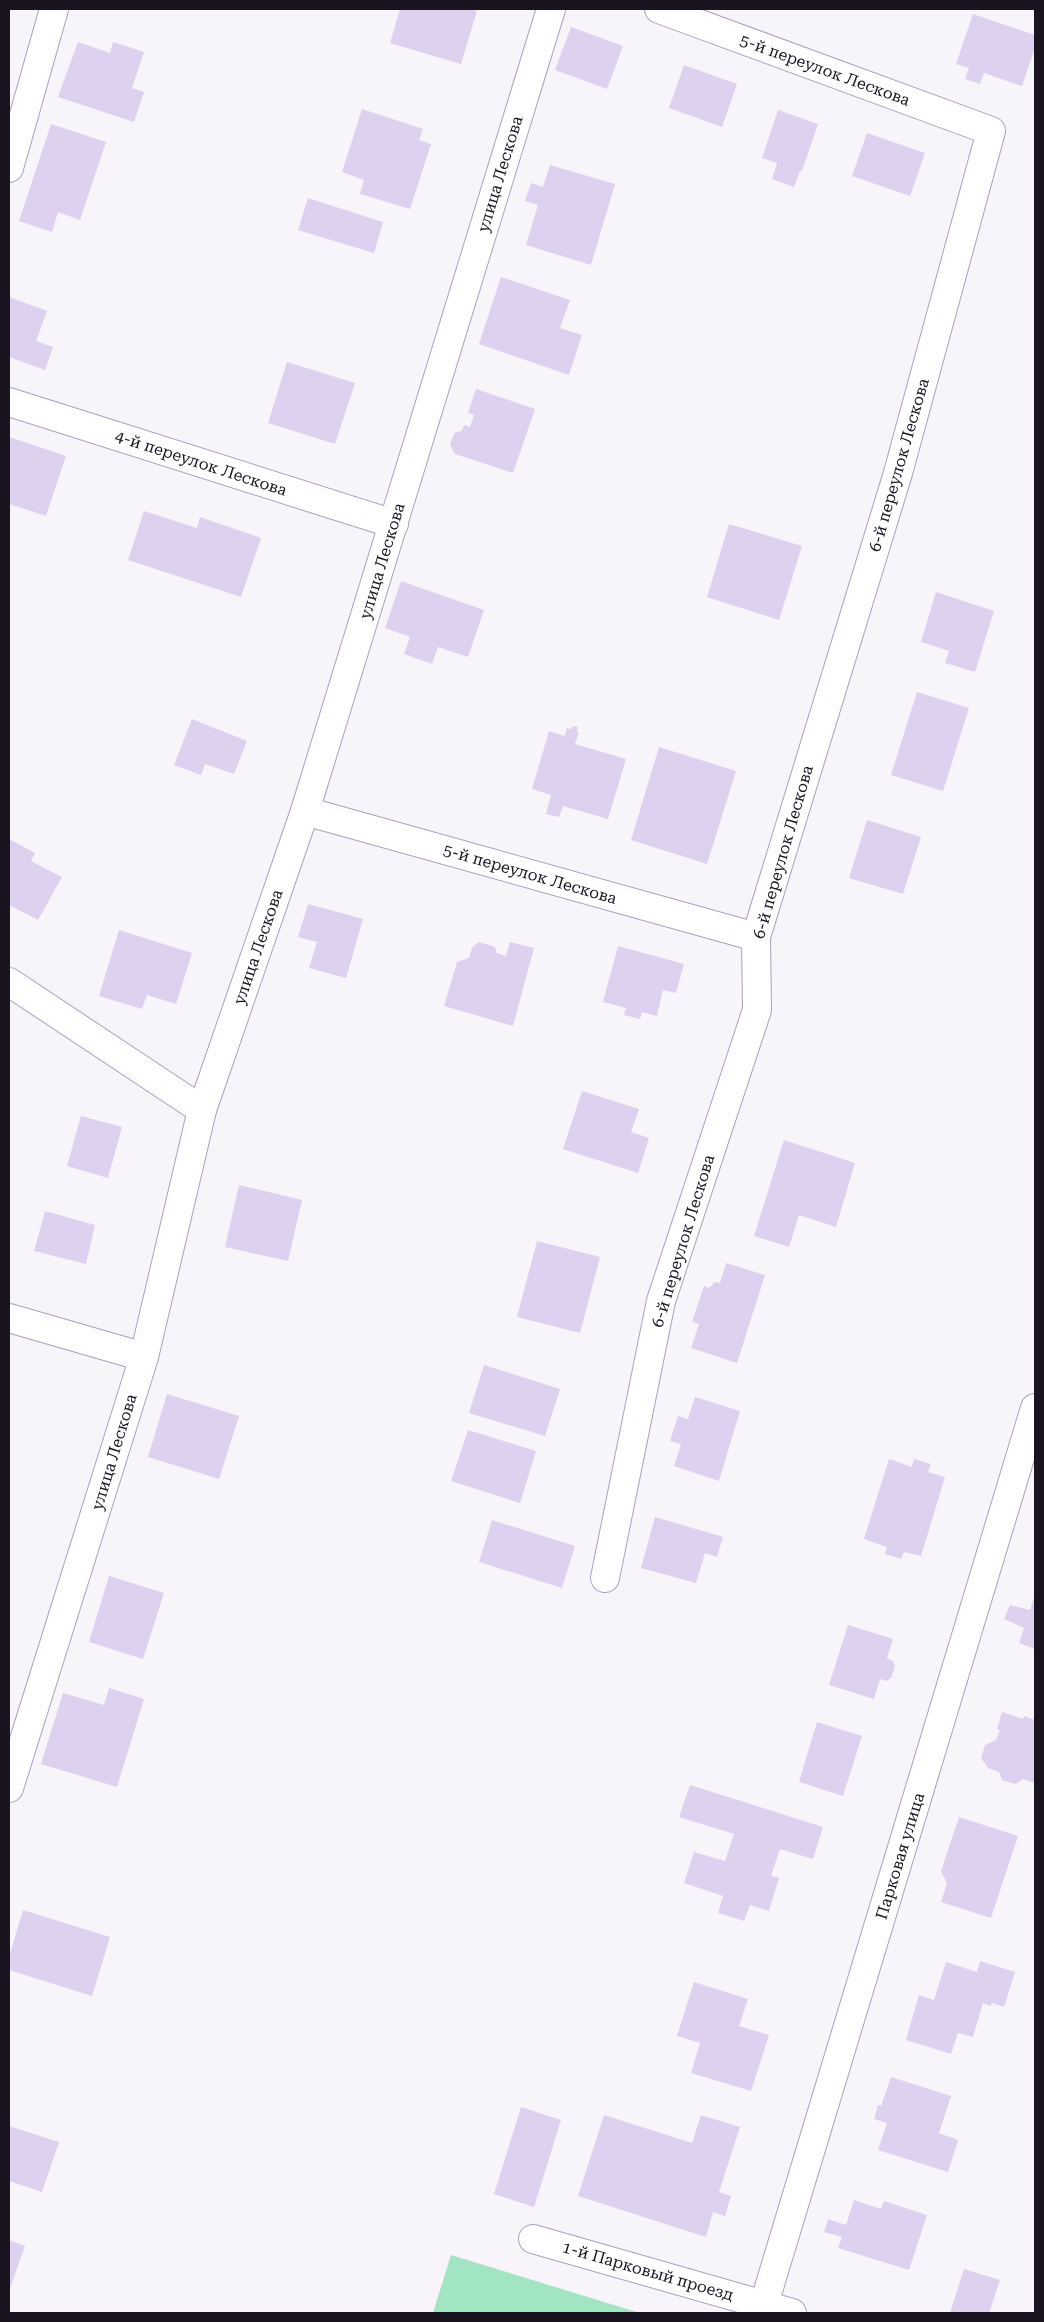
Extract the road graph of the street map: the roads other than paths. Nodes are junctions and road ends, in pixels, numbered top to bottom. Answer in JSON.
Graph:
{"nodes":[{"id":1,"x":54,"y":9,"type":"edge"},
{"id":2,"x":551,"y":9,"type":"edge"},
{"id":3,"x":659,"y":9,"type":"edge"},
{"id":4,"x":991,"y":131,"type":"joint"},
{"id":5,"x":9,"y":168,"type":"edge"},
{"id":6,"x":9,"y":402,"type":"edge"},
{"id":7,"x":394,"y":524,"type":"junction"},
{"id":8,"x":305,"y":811,"type":"junction"},
{"id":9,"x":756,"y":938,"type":"junction"},
{"id":10,"x":9,"y":982,"type":"edge"},
{"id":11,"x":202,"y":1110,"type":"junction"},
{"id":12,"x":9,"y":1318,"type":"edge"},
{"id":13,"x":144,"y":1358,"type":"junction"},
{"id":14,"x":1035,"y":1408,"type":"edge"},
{"id":15,"x":606,"y":1578,"type":"dead end"},
{"id":16,"x":9,"y":1788,"type":"edge"},
{"id":17,"x":533,"y":2239,"type":"dead end"},
{"id":18,"x":764,"y":2304,"type":"junction"},
{"id":19,"x":792,"y":2313,"type":"edge"}],
"edges":[{"from":1,"to":5,"type":"street"},
{"from":2,"to":7,"type":"street","name":"улица Лескова"},
{"from":3,"to":4,"type":"street","name":"5-й переулок Лескова"},
{"from":4,"to":9,"type":"street","name":"6-й переулок Лескова"},
{"from":6,"to":7,"type":"street","name":"4-й переулок Лескова"},
{"from":7,"to":8,"type":"street","name":"улица Лескова"},
{"from":8,"to":9,"type":"street","name":"5-й переулок Лескова"},
{"from":8,"to":11,"type":"street","name":"улица Лескова"},
{"from":9,"to":15,"type":"street","name":"6-й переулок Лескова"},
{"from":10,"to":11,"type":"street"},
{"from":11,"to":13,"type":"street","name":"улица Лескова"},
{"from":12,"to":13,"type":"street"},
{"from":13,"to":16,"type":"street","name":"улица Лескова"},
{"from":14,"to":18,"type":"street","name":"Парковая улица"},
{"from":17,"to":18,"type":"street","name":"1-й Парковый проезд"},
{"from":18,"to":19,"type":"street","name":"1-й Парковый проезд"}]}
